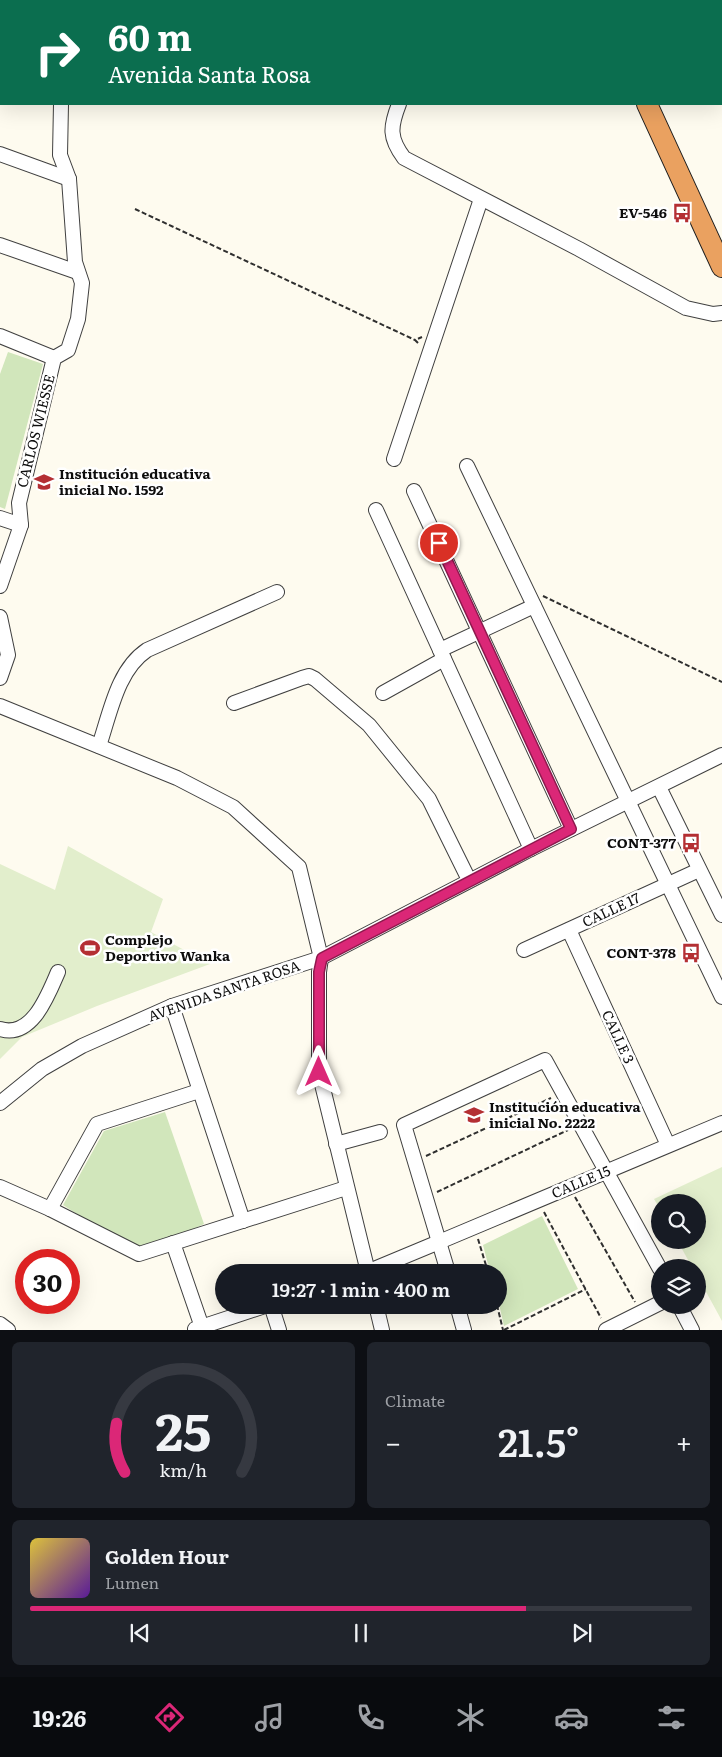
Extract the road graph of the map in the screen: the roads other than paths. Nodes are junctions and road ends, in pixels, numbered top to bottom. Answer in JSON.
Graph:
{"nodes":[{"id":1,"x":61,"y":105,"type":"edge"},
{"id":2,"x":399,"y":105,"type":"edge"},
{"id":3,"x":648,"y":105,"type":"edge"},
{"id":4,"x":0,"y":154,"type":"edge"},
{"id":5,"x":69,"y":179,"type":"junction"},
{"id":6,"x":481,"y":199,"type":"junction"},
{"id":7,"x":0,"y":245,"type":"edge"},
{"id":8,"x":722,"y":267,"type":"edge"},
{"id":9,"x":77,"y":272,"type":"junction"},
{"id":10,"x":722,"y":313,"type":"edge"},
{"id":11,"x":0,"y":338,"type":"edge"},
{"id":12,"x":54,"y":358,"type":"junction"},
{"id":13,"x":394,"y":459,"type":"dead end"},
{"id":14,"x":467,"y":466,"type":"dead end"},
{"id":15,"x":414,"y":491,"type":"dead end"},
{"id":16,"x":376,"y":510,"type":"dead end"},
{"id":17,"x":0,"y":518,"type":"edge"},
{"id":18,"x":21,"y":525,"type":"junction"},
{"id":19,"x":0,"y":586,"type":"edge"},
{"id":20,"x":277,"y":592,"type":"dead end"},
{"id":21,"x":534,"y":606,"type":"junction"},
{"id":22,"x":0,"y":617,"type":"edge"},
{"id":23,"x":480,"y":632,"type":"junction"},
{"id":24,"x":442,"y":654,"type":"junction"},
{"id":25,"x":0,"y":678,"type":"edge"},
{"id":26,"x":383,"y":693,"type":"dead end"},
{"id":27,"x":234,"y":703,"type":"dead end"},
{"id":28,"x":0,"y":706,"type":"edge"},
{"id":29,"x":98,"y":746,"type":"junction"},
{"id":30,"x":722,"y":754,"type":"edge"},
{"id":31,"x":659,"y":787,"type":"junction"},
{"id":32,"x":628,"y":802,"type":"junction"},
{"id":33,"x":571,"y":829,"type":"junction"},
{"id":34,"x":531,"y":849,"type":"junction"},
{"id":35,"x":699,"y":870,"type":"junction"},
{"id":36,"x":469,"y":880,"type":"junction"},
{"id":37,"x":667,"y":884,"type":"junction"},
{"id":38,"x":722,"y":915,"type":"edge"},
{"id":39,"x":569,"y":930,"type":"junction"},
{"id":40,"x":524,"y":950,"type":"dead end"},
{"id":41,"x":322,"y":958,"type":"junction"},
{"id":42,"x":58,"y":972,"type":"dead end"},
{"id":43,"x":722,"y":996,"type":"edge"},
{"id":44,"x":172,"y":1006,"type":"junction"},
{"id":45,"x":0,"y":1029,"type":"edge"},
{"id":46,"x":199,"y":1091,"type":"junction"},
{"id":47,"x":0,"y":1103,"type":"edge"},
{"id":48,"x":722,"y":1123,"type":"edge"},
{"id":49,"x":380,"y":1132,"type":"dead end"},
{"id":50,"x":336,"y":1144,"type":"junction"},
{"id":51,"x":668,"y":1145,"type":"junction"},
{"id":52,"x":608,"y":1171,"type":"junction"},
{"id":53,"x":0,"y":1187,"type":"edge"},
{"id":54,"x":346,"y":1188,"type":"junction"},
{"id":55,"x":50,"y":1209,"type":"junction"},
{"id":56,"x":243,"y":1221,"type":"junction"},
{"id":57,"x":439,"y":1242,"type":"junction"},
{"id":58,"x":173,"y":1243,"type":"junction"},
{"id":59,"x":655,"y":1259,"type":"edge"},
{"id":60,"x":365,"y":1264,"type":"edge"},
{"id":61,"x":386,"y":1264,"type":"edge"},
{"id":62,"x":446,"y":1264,"type":"edge"},
{"id":63,"x":651,"y":1307,"type":"edge"},
{"id":64,"x":244,"y":1314,"type":"edge"},
{"id":65,"x":273,"y":1314,"type":"edge"},
{"id":66,"x":378,"y":1314,"type":"edge"},
{"id":67,"x":460,"y":1314,"type":"edge"},
{"id":68,"x":684,"y":1314,"type":"edge"},
{"id":69,"x":0,"y":1324,"type":"edge"},
{"id":70,"x":200,"y":1329,"type":"edge"},
{"id":71,"x":606,"y":1329,"type":"edge"},
{"id":72,"x":8,"y":1330,"type":"edge"},
{"id":73,"x":279,"y":1330,"type":"edge"},
{"id":74,"x":382,"y":1330,"type":"edge"},
{"id":75,"x":464,"y":1330,"type":"edge"},
{"id":76,"x":692,"y":1330,"type":"edge"}],
"edges":[{"from":1,"to":5,"type":"street","name":"CARLOS WIESSE"},
{"from":2,"to":6,"type":"street"},
{"from":3,"to":8,"type":"highway"},
{"from":4,"to":5,"type":"street"},
{"from":5,"to":9,"type":"street","name":"CARLOS WIESSE"},
{"from":6,"to":10,"type":"street"},
{"from":6,"to":13,"type":"street"},
{"from":7,"to":9,"type":"street"},
{"from":9,"to":12,"type":"street","name":"CARLOS WIESSE"},
{"from":11,"to":12,"type":"street"},
{"from":12,"to":18,"type":"street","name":"CARLOS WIESSE"},
{"from":14,"to":21,"type":"street"},
{"from":15,"to":23,"type":"street"},
{"from":16,"to":24,"type":"street"},
{"from":17,"to":18,"type":"street"},
{"from":18,"to":19,"type":"street","name":"CARLOS WIESSE"},
{"from":20,"to":29,"type":"street"},
{"from":21,"to":23,"type":"street"},
{"from":21,"to":32,"type":"street"},
{"from":22,"to":25,"type":"street"},
{"from":23,"to":24,"type":"street"},
{"from":23,"to":33,"type":"street"},
{"from":24,"to":26,"type":"street"},
{"from":24,"to":34,"type":"street"},
{"from":27,"to":36,"type":"street"},
{"from":28,"to":29,"type":"street"},
{"from":29,"to":41,"type":"street"},
{"from":30,"to":31,"type":"street","name":"AVENIDA SANTA ROSA"},
{"from":31,"to":32,"type":"street","name":"AVENIDA SANTA ROSA"},
{"from":31,"to":35,"type":"street"},
{"from":32,"to":33,"type":"street","name":"AVENIDA SANTA ROSA"},
{"from":32,"to":37,"type":"street"},
{"from":33,"to":34,"type":"street","name":"AVENIDA SANTA ROSA"},
{"from":34,"to":36,"type":"street","name":"AVENIDA SANTA ROSA"},
{"from":35,"to":37,"type":"street","name":"CALLE 17"},
{"from":35,"to":38,"type":"street"},
{"from":36,"to":41,"type":"street","name":"AVENIDA SANTA ROSA"},
{"from":37,"to":39,"type":"street","name":"CALLE 17"},
{"from":37,"to":43,"type":"street"},
{"from":39,"to":40,"type":"street","name":"CALLE 17"},
{"from":39,"to":51,"type":"street","name":"CALLE 3"},
{"from":41,"to":44,"type":"street","name":"AVENIDA SANTA ROSA"},
{"from":41,"to":50,"type":"street"},
{"from":42,"to":45,"type":"street"},
{"from":44,"to":46,"type":"street"},
{"from":44,"to":47,"type":"street","name":"AVENIDA SANTA ROSA"},
{"from":46,"to":55,"type":"street"},
{"from":46,"to":56,"type":"street"},
{"from":48,"to":51,"type":"street","name":"CALLE 15"},
{"from":49,"to":50,"type":"street"},
{"from":50,"to":54,"type":"street"},
{"from":51,"to":52,"type":"street","name":"CALLE 15"},
{"from":52,"to":57,"type":"street","name":"CALLE 15"},
{"from":52,"to":57,"type":"street"},
{"from":52,"to":59,"type":"street"},
{"from":53,"to":55,"type":"street"},
{"from":54,"to":56,"type":"street"},
{"from":54,"to":60,"type":"street"},
{"from":55,"to":58,"type":"street"},
{"from":56,"to":58,"type":"street"},
{"from":57,"to":61,"type":"street","name":"CALLE 15"},
{"from":57,"to":62,"type":"street"},
{"from":58,"to":70,"type":"street"},
{"from":63,"to":71,"type":"street"},
{"from":64,"to":70,"type":"street"},
{"from":65,"to":73,"type":"street"},
{"from":66,"to":74,"type":"street"},
{"from":67,"to":75,"type":"street"},
{"from":68,"to":76,"type":"street"},
{"from":69,"to":72,"type":"street"}]}
